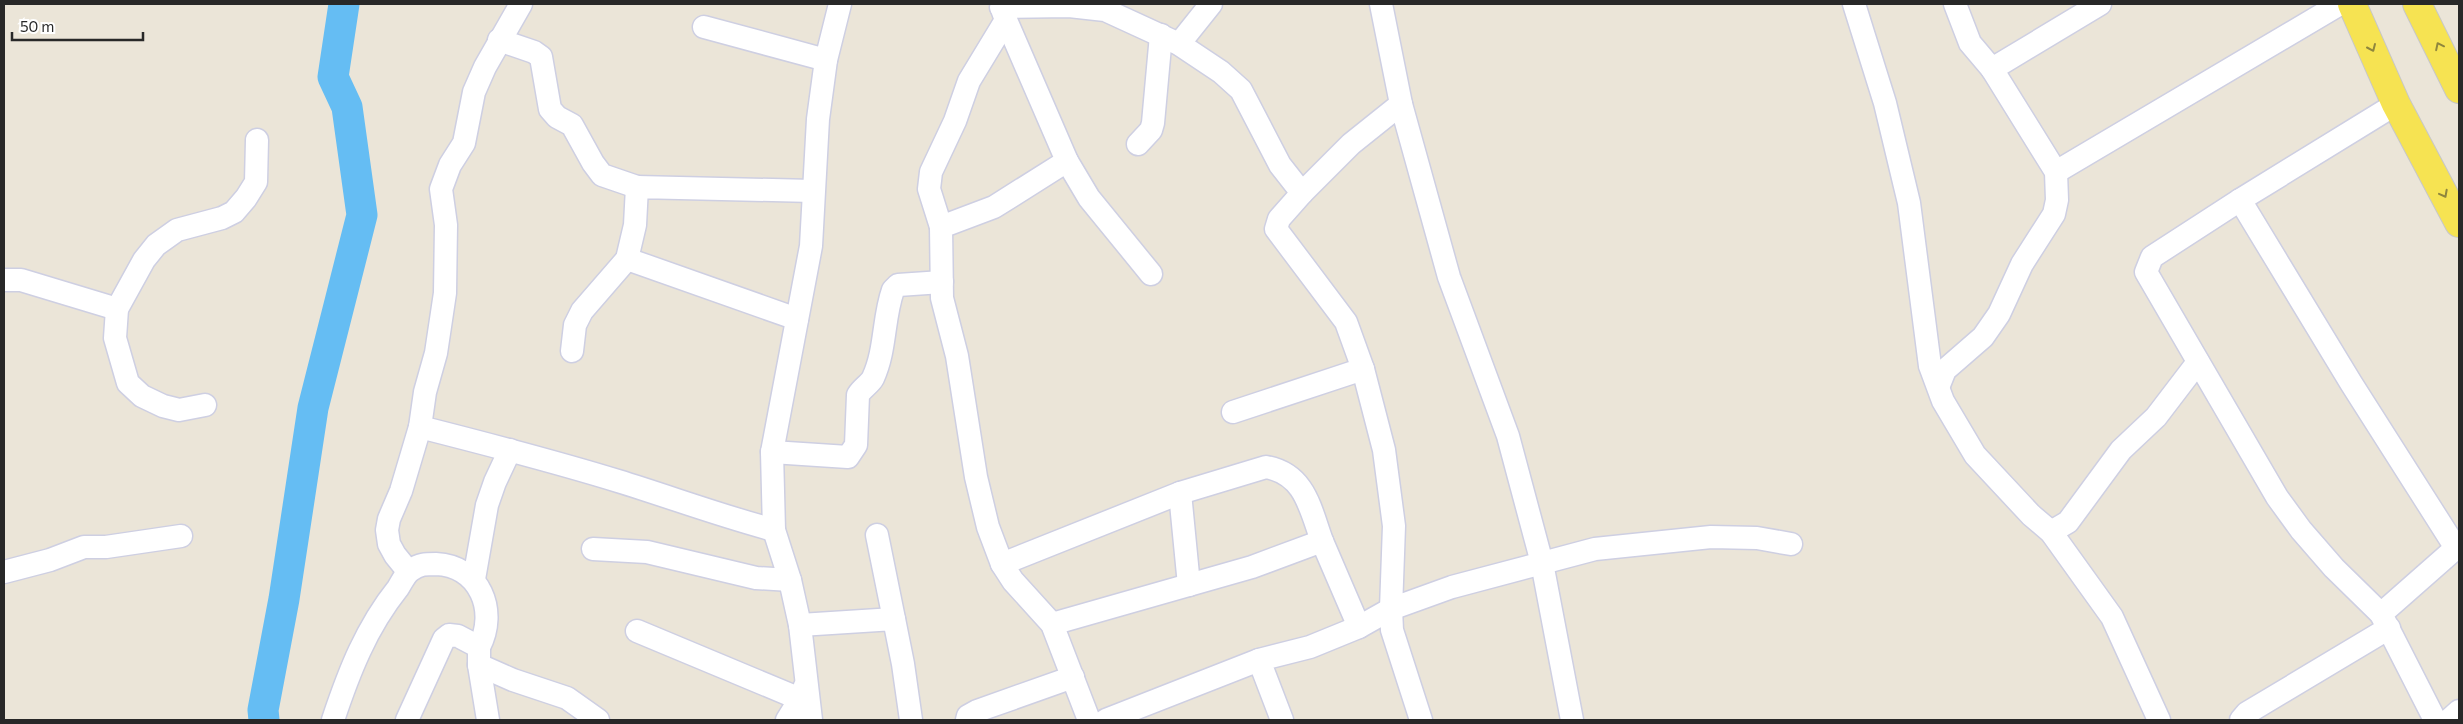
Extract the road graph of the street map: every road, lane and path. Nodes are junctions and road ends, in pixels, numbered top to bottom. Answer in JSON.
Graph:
{"nodes":[{"id":1,"x":521,"y":4,"type":"edge"},
{"id":2,"x":840,"y":4,"type":"edge"},
{"id":3,"x":1211,"y":4,"type":"edge"},
{"id":4,"x":1381,"y":4,"type":"edge"},
{"id":5,"x":1854,"y":4,"type":"edge"},
{"id":6,"x":1956,"y":4,"type":"edge"},
{"id":7,"x":2100,"y":4,"type":"edge"},
{"id":8,"x":2340,"y":4,"type":"edge"},
{"id":9,"x":2352,"y":4,"type":"edge"},
{"id":10,"x":2417,"y":4,"type":"edge"},
{"id":11,"x":1002,"y":10,"type":"edge"},
{"id":12,"x":704,"y":27,"type":"dead end"},
{"id":13,"x":1170,"y":39,"type":"junction"},
{"id":14,"x":499,"y":40,"type":"junction"},
{"id":15,"x":826,"y":60,"type":"junction"},
{"id":16,"x":1992,"y":69,"type":"junction"},
{"id":17,"x":2459,"y":89,"type":"edge"},
{"id":18,"x":1401,"y":104,"type":"junction"},
{"id":19,"x":2396,"y":104,"type":"junction"},
{"id":20,"x":257,"y":140,"type":"dead end"},
{"id":21,"x":1138,"y":144,"type":"dead end"},
{"id":22,"x":1067,"y":161,"type":"junction"},
{"id":23,"x":2056,"y":172,"type":"junction"},
{"id":24,"x":637,"y":187,"type":"junction"},
{"id":25,"x":812,"y":191,"type":"junction"},
{"id":26,"x":1302,"y":193,"type":"junction"},
{"id":27,"x":2240,"y":200,"type":"junction"},
{"id":28,"x":2459,"y":223,"type":"edge"},
{"id":29,"x":941,"y":227,"type":"junction"},
{"id":30,"x":627,"y":258,"type":"junction"},
{"id":31,"x":1150,"y":274,"type":"dead end"},
{"id":32,"x":4,"y":280,"type":"edge"},
{"id":33,"x":942,"y":282,"type":"junction"},
{"id":34,"x":117,"y":309,"type":"junction"},
{"id":35,"x":797,"y":319,"type":"junction"},
{"id":36,"x":572,"y":351,"type":"dead end"},
{"id":37,"x":2198,"y":362,"type":"junction"},
{"id":38,"x":1363,"y":369,"type":"junction"},
{"id":39,"x":1939,"y":385,"type":"junction"},
{"id":40,"x":205,"y":405,"type":"dead end"},
{"id":41,"x":1233,"y":412,"type":"dead end"},
{"id":42,"x":420,"y":427,"type":"junction"},
{"id":43,"x":510,"y":450,"type":"junction"},
{"id":44,"x":772,"y":452,"type":"junction"},
{"id":45,"x":1180,"y":493,"type":"junction"},
{"id":46,"x":774,"y":530,"type":"junction"},
{"id":47,"x":2051,"y":532,"type":"junction"},
{"id":48,"x":877,"y":535,"type":"dead end"},
{"id":49,"x":182,"y":536,"type":"dead end"},
{"id":50,"x":1322,"y":541,"type":"junction"},
{"id":51,"x":1791,"y":544,"type":"dead end"},
{"id":52,"x":2458,"y":546,"type":"edge"},
{"id":53,"x":593,"y":548,"type":"dead end"},
{"id":54,"x":1542,"y":563,"type":"junction"},
{"id":55,"x":1002,"y":564,"type":"junction"},
{"id":56,"x":408,"y":571,"type":"junction"},
{"id":57,"x":4,"y":572,"type":"edge"},
{"id":58,"x":474,"y":579,"type":"junction"},
{"id":59,"x":790,"y":580,"type":"junction"},
{"id":60,"x":1189,"y":585,"type":"junction"},
{"id":61,"x":1390,"y":609,"type":"junction"},
{"id":62,"x":894,"y":619,"type":"junction"},
{"id":63,"x":2385,"y":621,"type":"junction"},
{"id":64,"x":1052,"y":624,"type":"junction"},
{"id":65,"x":800,"y":625,"type":"junction"},
{"id":66,"x":1359,"y":626,"type":"junction"},
{"id":67,"x":637,"y":631,"type":"dead end"},
{"id":68,"x":479,"y":656,"type":"junction"},
{"id":69,"x":1259,"y":660,"type":"junction"},
{"id":70,"x":1073,"y":678,"type":"junction"},
{"id":71,"x":803,"y":690,"type":"junction"},
{"id":72,"x":2459,"y":711,"type":"edge"},
{"id":73,"x":333,"y":720,"type":"edge"},
{"id":74,"x":407,"y":720,"type":"edge"},
{"id":75,"x":488,"y":720,"type":"edge"},
{"id":76,"x":597,"y":720,"type":"edge"},
{"id":77,"x":787,"y":720,"type":"edge"},
{"id":78,"x":811,"y":720,"type":"edge"},
{"id":79,"x":911,"y":720,"type":"edge"},
{"id":80,"x":968,"y":720,"type":"edge"},
{"id":81,"x":1089,"y":720,"type":"edge"},
{"id":82,"x":1106,"y":720,"type":"edge"},
{"id":83,"x":1282,"y":720,"type":"edge"},
{"id":84,"x":1421,"y":720,"type":"edge"},
{"id":85,"x":1572,"y":720,"type":"edge"},
{"id":86,"x":2159,"y":720,"type":"edge"},
{"id":87,"x":2241,"y":720,"type":"edge"},
{"id":88,"x":2435,"y":720,"type":"edge"},
{"id":89,"x":2449,"y":720,"type":"edge"}],
"edges":[{"from":1,"to":14,"type":"street"},
{"from":2,"to":15,"type":"street"},
{"from":3,"to":13,"type":"street"},
{"from":4,"to":18,"type":"street"},
{"from":5,"to":39,"type":"street"},
{"from":6,"to":16,"type":"street"},
{"from":7,"to":16,"type":"street"},
{"from":8,"to":23,"type":"street"},
{"from":9,"to":19,"type":"main road","one_way":true},
{"from":17,"to":10,"type":"main road","one_way":true},
{"from":11,"to":13,"type":"street"},
{"from":11,"to":22,"type":"street"},
{"from":11,"to":29,"type":"street"},
{"from":12,"to":15,"type":"street"},
{"from":13,"to":21,"type":"street"},
{"from":13,"to":26,"type":"street"},
{"from":14,"to":24,"type":"street"},
{"from":14,"to":42,"type":"street"},
{"from":15,"to":25,"type":"street"},
{"from":16,"to":23,"type":"street"},
{"from":18,"to":26,"type":"street"},
{"from":18,"to":54,"type":"street"},
{"from":19,"to":27,"type":"street"},
{"from":19,"to":28,"type":"main road","one_way":true},
{"from":20,"to":34,"type":"street"},
{"from":22,"to":29,"type":"street"},
{"from":22,"to":31,"type":"street"},
{"from":23,"to":39,"type":"street"},
{"from":24,"to":25,"type":"street"},
{"from":24,"to":30,"type":"street"},
{"from":25,"to":35,"type":"street"},
{"from":26,"to":38,"type":"street"},
{"from":27,"to":37,"type":"street"},
{"from":27,"to":52,"type":"street"},
{"from":29,"to":33,"type":"street"},
{"from":30,"to":35,"type":"street"},
{"from":30,"to":36,"type":"street"},
{"from":32,"to":34,"type":"street"},
{"from":33,"to":44,"type":"street"},
{"from":33,"to":55,"type":"street"},
{"from":34,"to":40,"type":"street"},
{"from":35,"to":44,"type":"street"},
{"from":37,"to":47,"type":"street"},
{"from":37,"to":63,"type":"street"},
{"from":38,"to":41,"type":"street"},
{"from":38,"to":61,"type":"street"},
{"from":39,"to":47,"type":"street"},
{"from":42,"to":43,"type":"street"},
{"from":42,"to":56,"type":"street"},
{"from":43,"to":46,"type":"street"},
{"from":43,"to":58,"type":"street"},
{"from":44,"to":46,"type":"street"},
{"from":45,"to":50,"type":"street"},
{"from":45,"to":55,"type":"street"},
{"from":45,"to":60,"type":"street"},
{"from":46,"to":59,"type":"street"},
{"from":47,"to":86,"type":"street"},
{"from":48,"to":62,"type":"street"},
{"from":49,"to":57,"type":"street"},
{"from":50,"to":60,"type":"street"},
{"from":50,"to":66,"type":"street"},
{"from":51,"to":54,"type":"street"},
{"from":52,"to":63,"type":"street"},
{"from":53,"to":59,"type":"street"},
{"from":54,"to":61,"type":"street"},
{"from":54,"to":85,"type":"street"},
{"from":55,"to":64,"type":"street"},
{"from":56,"to":58,"type":"street"},
{"from":56,"to":73,"type":"street"},
{"from":58,"to":68,"type":"street"},
{"from":59,"to":65,"type":"street"},
{"from":60,"to":64,"type":"street"},
{"from":61,"to":66,"type":"street"},
{"from":61,"to":84,"type":"street"},
{"from":62,"to":65,"type":"street"},
{"from":62,"to":79,"type":"street"},
{"from":63,"to":87,"type":"street"},
{"from":63,"to":88,"type":"street"},
{"from":64,"to":70,"type":"street"},
{"from":65,"to":71,"type":"street"},
{"from":66,"to":69,"type":"street"},
{"from":67,"to":71,"type":"street"},
{"from":68,"to":74,"type":"street"},
{"from":68,"to":75,"type":"street"},
{"from":68,"to":76,"type":"street"},
{"from":69,"to":82,"type":"street"},
{"from":69,"to":83,"type":"street"},
{"from":70,"to":80,"type":"street"},
{"from":70,"to":81,"type":"street"},
{"from":71,"to":77,"type":"street"},
{"from":71,"to":78,"type":"street"},
{"from":72,"to":89,"type":"street"}]}
